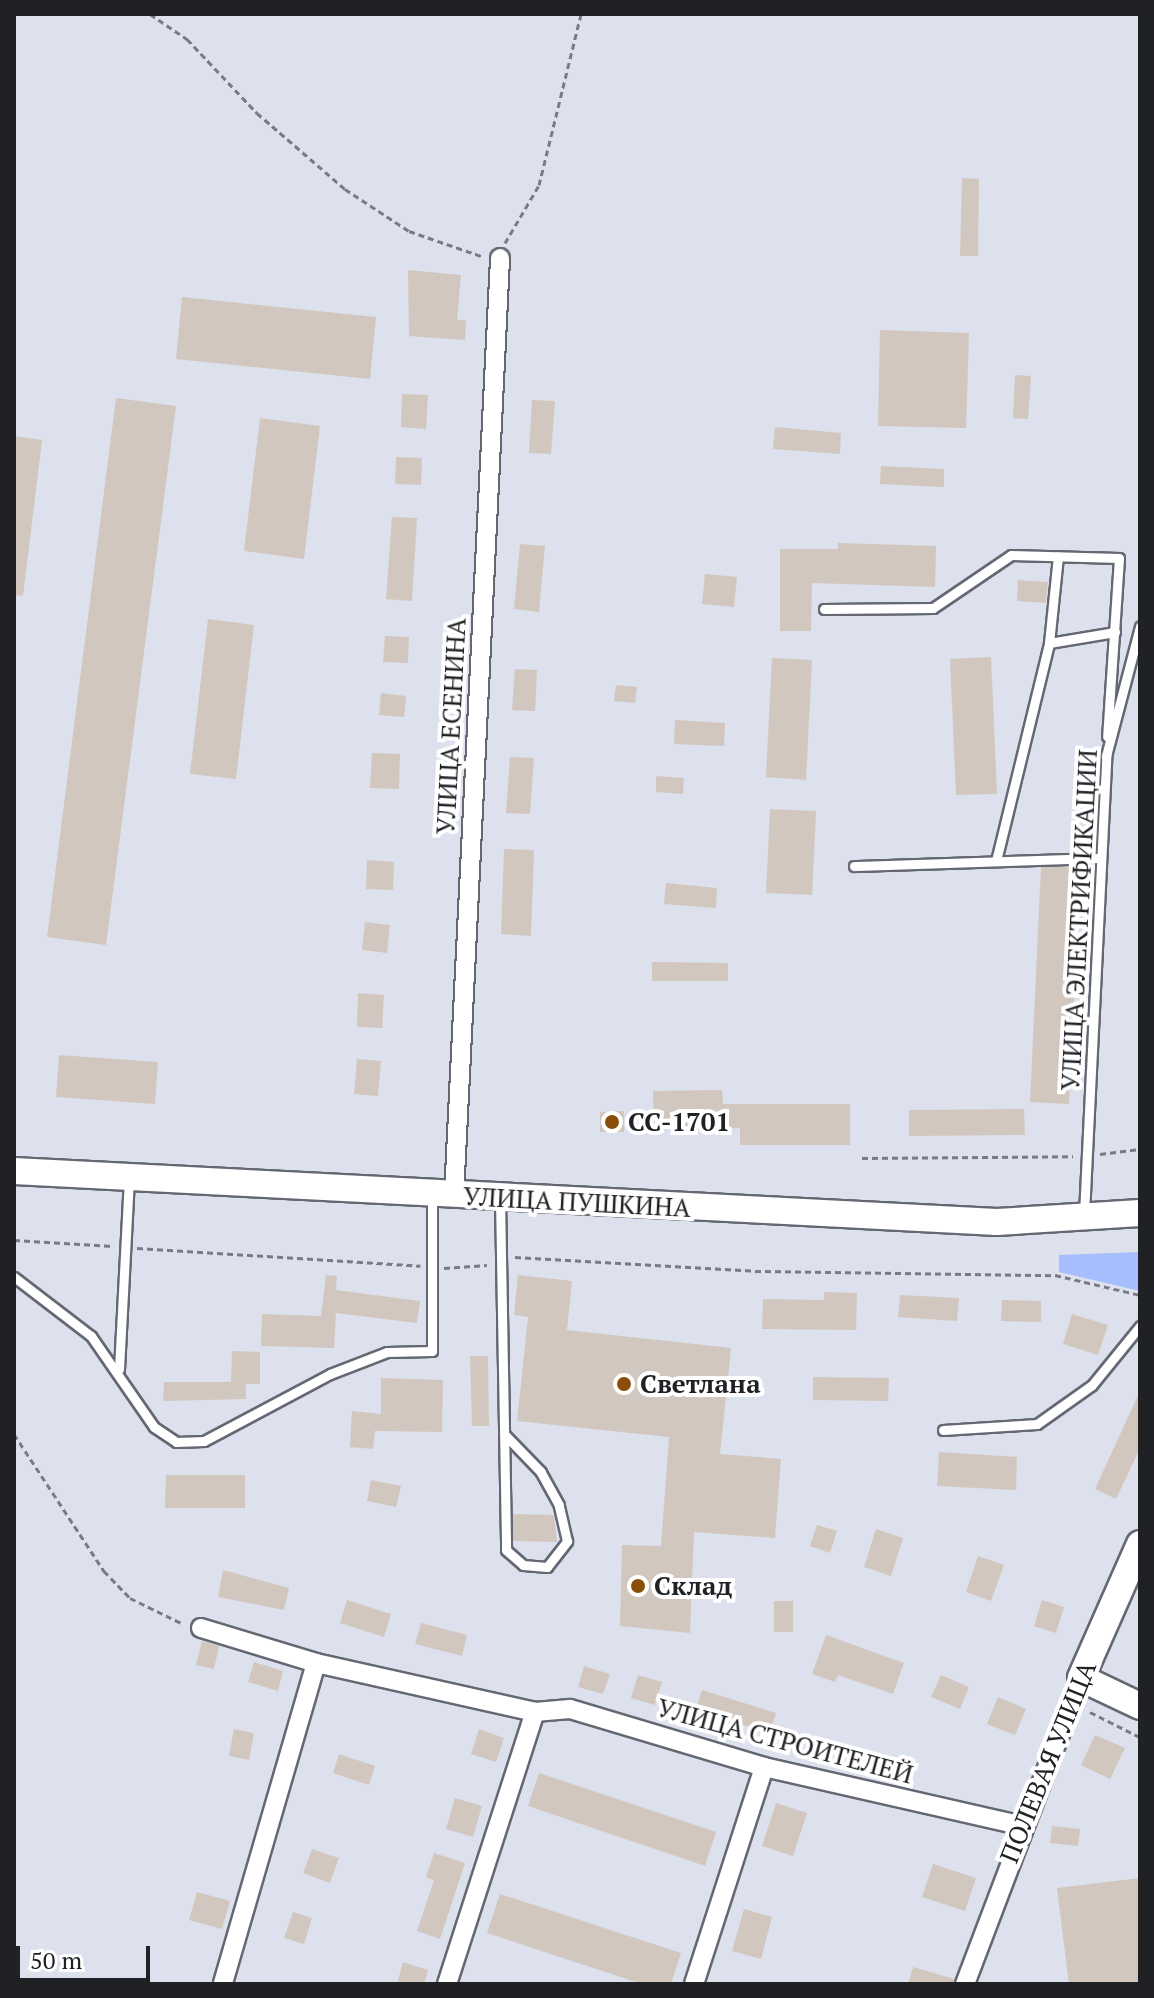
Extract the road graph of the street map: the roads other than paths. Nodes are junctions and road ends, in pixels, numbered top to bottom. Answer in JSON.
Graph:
{"nodes":[{"id":1,"x":500,"y":258,"type":"road end"},
{"id":2,"x":1058,"y":556,"type":"junction"},
{"id":3,"x":824,"y":609,"type":"dead end"},
{"id":4,"x":1140,"y":626,"type":"edge"},
{"id":5,"x":1115,"y":632,"type":"junction"},
{"id":6,"x":1049,"y":643,"type":"junction"},
{"id":7,"x":1106,"y":756,"type":"junction"},
{"id":8,"x":1101,"y":858,"type":"junction"},
{"id":9,"x":996,"y":861,"type":"junction"},
{"id":10,"x":854,"y":866,"type":"dead end"},
{"id":11,"x":14,"y":1171,"type":"edge"},
{"id":12,"x":129,"y":1177,"type":"junction"},
{"id":13,"x":443,"y":1195,"type":"junction"},
{"id":14,"x":500,"y":1198,"type":"junction"},
{"id":15,"x":1140,"y":1213,"type":"edge"},
{"id":16,"x":1084,"y":1219,"type":"junction"},
{"id":17,"x":14,"y":1277,"type":"edge"},
{"id":18,"x":1140,"y":1326,"type":"edge"},
{"id":19,"x":119,"y":1369,"type":"junction"},
{"id":20,"x":943,"y":1430,"type":"dead end"},
{"id":21,"x":505,"y":1435,"type":"junction"},
{"id":22,"x":1140,"y":1544,"type":"edge"},
{"id":23,"x":201,"y":1628,"type":"road end"},
{"id":24,"x":316,"y":1663,"type":"junction"},
{"id":25,"x":1081,"y":1678,"type":"junction"},
{"id":26,"x":1140,"y":1706,"type":"edge"},
{"id":27,"x":535,"y":1712,"type":"junction"},
{"id":28,"x":764,"y":1767,"type":"junction"},
{"id":29,"x":1023,"y":1826,"type":"junction"},
{"id":30,"x":223,"y":1984,"type":"edge"},
{"id":31,"x":447,"y":1984,"type":"edge"},
{"id":32,"x":694,"y":1984,"type":"edge"},
{"id":33,"x":965,"y":1984,"type":"edge"}],
"edges":[{"from":1,"to":13,"type":"street","name":"УЛИЦА ЕСЕНИНА"},
{"from":2,"to":3,"type":"lane"},
{"from":2,"to":5,"type":"lane"},
{"from":2,"to":6,"type":"lane"},
{"from":4,"to":7,"type":"lane","name":"УЛИЦА ЭЛЕКТРИФИКАЦИИ"},
{"from":5,"to":6,"type":"lane"},
{"from":5,"to":7,"type":"lane"},
{"from":6,"to":9,"type":"lane"},
{"from":7,"to":8,"type":"lane","name":"УЛИЦА ЭЛЕКТРИФИКАЦИИ"},
{"from":8,"to":9,"type":"lane"},
{"from":8,"to":16,"type":"lane","name":"УЛИЦА ЭЛЕКТРИФИКАЦИИ"},
{"from":9,"to":10,"type":"lane"},
{"from":11,"to":12,"type":"main road","name":"УЛИЦА ПУШКИНА"},
{"from":12,"to":13,"type":"main road","name":"УЛИЦА ПУШКИНА"},
{"from":12,"to":19,"type":"lane"},
{"from":13,"to":14,"type":"main road","name":"УЛИЦА ПУШКИНА"},
{"from":13,"to":19,"type":"lane"},
{"from":14,"to":16,"type":"main road","name":"УЛИЦА ПУШКИНА"},
{"from":14,"to":21,"type":"lane"},
{"from":15,"to":16,"type":"main road","name":"УЛИЦА ПУШКИНА"},
{"from":17,"to":19,"type":"lane"},
{"from":18,"to":20,"type":"lane"},
{"from":21,"to":21,"type":"lane"},
{"from":22,"to":25,"type":"main road","name":"ПОЛЕВАЯ УЛИЦА"},
{"from":23,"to":24,"type":"street","name":"УЛИЦА СТРОИТЕЛЕЙ"},
{"from":24,"to":27,"type":"street","name":"УЛИЦА СТРОИТЕЛЕЙ"},
{"from":24,"to":30,"type":"street"},
{"from":25,"to":26,"type":"main road"},
{"from":25,"to":29,"type":"street","name":"ПОЛЕВАЯ УЛИЦА"},
{"from":27,"to":28,"type":"street","name":"УЛИЦА СТРОИТЕЛЕЙ"},
{"from":27,"to":31,"type":"street"},
{"from":28,"to":29,"type":"street","name":"УЛИЦА СТРОИТЕЛЕЙ"},
{"from":28,"to":32,"type":"street"},
{"from":29,"to":33,"type":"street","name":"ПОЛЕВАЯ УЛИЦА"}]}
